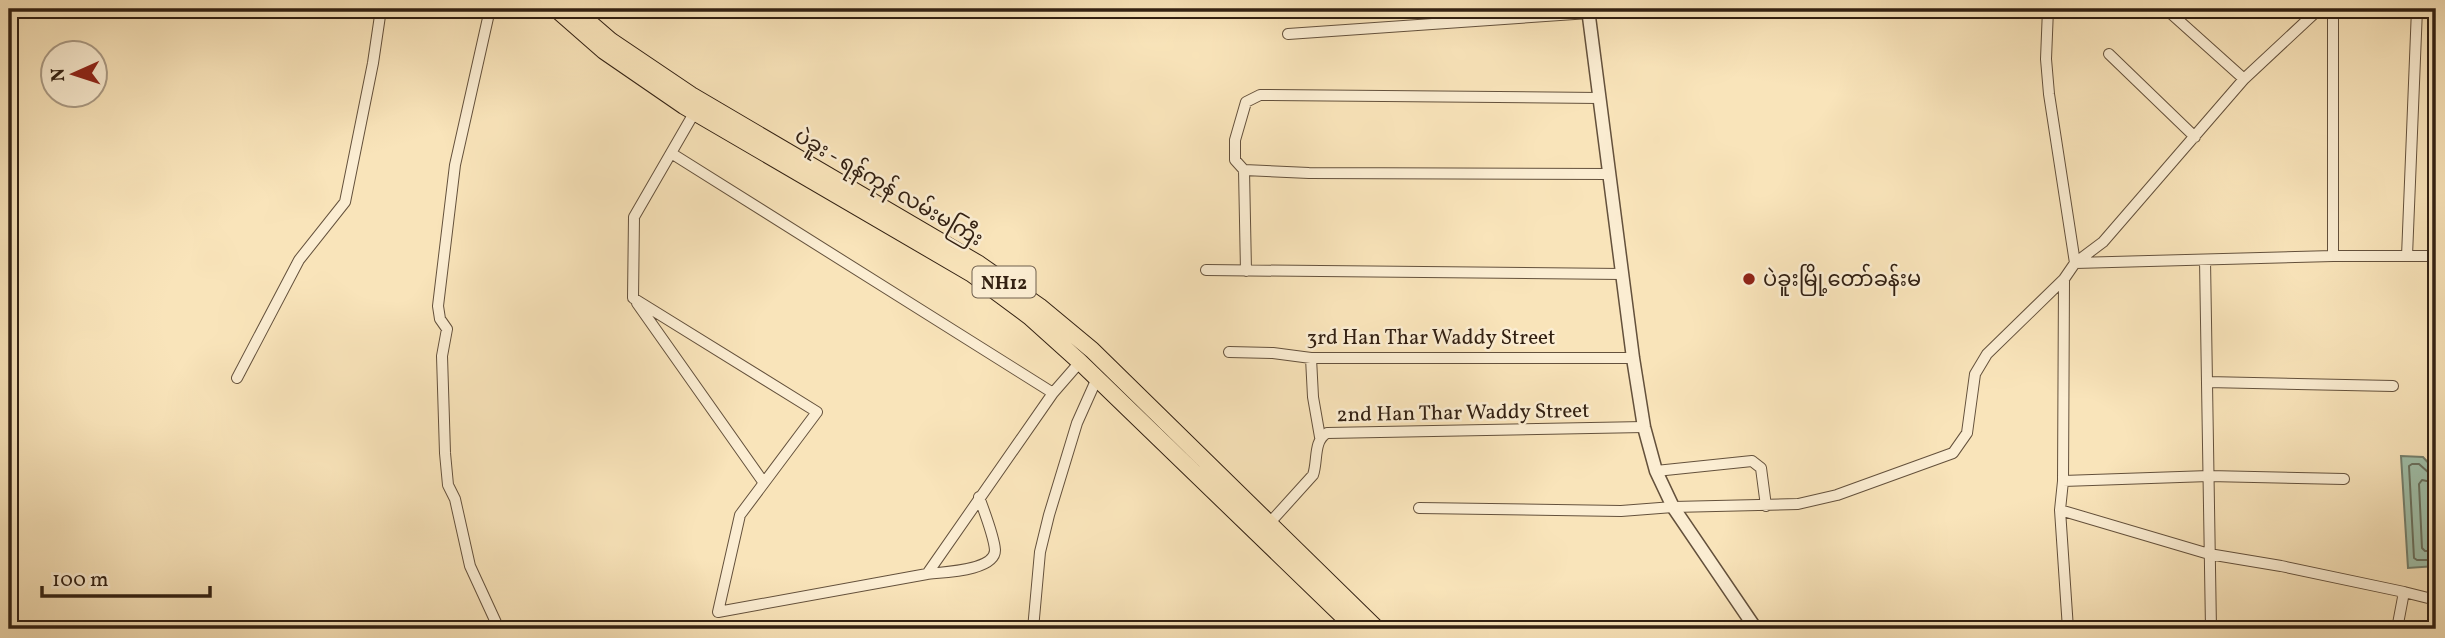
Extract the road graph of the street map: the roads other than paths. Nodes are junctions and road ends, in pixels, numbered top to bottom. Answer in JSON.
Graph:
{"nodes":[{"id":1,"x":381,"y":9,"type":"edge"},
{"id":2,"x":490,"y":9,"type":"edge"},
{"id":3,"x":556,"y":9,"type":"edge"},
{"id":4,"x":574,"y":9,"type":"edge"},
{"id":5,"x":2048,"y":9,"type":"edge"},
{"id":6,"x":2166,"y":9,"type":"edge"},
{"id":7,"x":2319,"y":9,"type":"edge"},
{"id":8,"x":2333,"y":9,"type":"edge"},
{"id":9,"x":2417,"y":9,"type":"edge"},
{"id":10,"x":1588,"y":11,"type":"edge"},
{"id":11,"x":1288,"y":34,"type":"dead end"},
{"id":12,"x":2109,"y":54,"type":"dead end"},
{"id":13,"x":2244,"y":79,"type":"junction"},
{"id":14,"x":1599,"y":98,"type":"junction"},
{"id":15,"x":698,"y":107,"type":"junction"},
{"id":16,"x":2195,"y":136,"type":"junction"},
{"id":17,"x":671,"y":153,"type":"junction"},
{"id":18,"x":1244,"y":170,"type":"junction"},
{"id":19,"x":1610,"y":174,"type":"junction"},
{"id":20,"x":2333,"y":256,"type":"junction"},
{"id":21,"x":2407,"y":256,"type":"junction"},
{"id":22,"x":2436,"y":256,"type":"edge"},
{"id":23,"x":2205,"y":260,"type":"junction"},
{"id":24,"x":2075,"y":263,"type":"junction"},
{"id":25,"x":1206,"y":270,"type":"dead end"},
{"id":26,"x":1246,"y":271,"type":"junction"},
{"id":27,"x":1622,"y":274,"type":"junction"},
{"id":28,"x":2064,"y":279,"type":"junction"},
{"id":29,"x":633,"y":298,"type":"junction"},
{"id":30,"x":1229,"y":352,"type":"dead end"},
{"id":31,"x":1311,"y":358,"type":"junction"},
{"id":32,"x":1633,"y":358,"type":"junction"},
{"id":33,"x":1080,"y":362,"type":"junction"},
{"id":34,"x":1106,"y":364,"type":"junction"},
{"id":35,"x":237,"y":379,"type":"dead end"},
{"id":36,"x":1096,"y":379,"type":"junction"},
{"id":37,"x":2207,"y":383,"type":"junction"},
{"id":38,"x":2393,"y":386,"type":"dead end"},
{"id":39,"x":1053,"y":393,"type":"junction"},
{"id":40,"x":1644,"y":427,"type":"junction"},
{"id":41,"x":1320,"y":437,"type":"junction"},
{"id":42,"x":1656,"y":471,"type":"junction"},
{"id":43,"x":2209,"y":477,"type":"junction"},
{"id":44,"x":2344,"y":479,"type":"dead end"},
{"id":45,"x":2063,"y":481,"type":"junction"},
{"id":46,"x":764,"y":483,"type":"junction"},
{"id":47,"x":979,"y":497,"type":"junction"},
{"id":48,"x":1766,"y":506,"type":"junction"},
{"id":49,"x":1672,"y":507,"type":"junction"},
{"id":50,"x":1419,"y":508,"type":"dead end"},
{"id":51,"x":2060,"y":510,"type":"junction"},
{"id":52,"x":1264,"y":529,"type":"junction"},
{"id":53,"x":2209,"y":554,"type":"junction"},
{"id":54,"x":927,"y":574,"type":"junction"},
{"id":55,"x":2404,"y":592,"type":"junction"},
{"id":56,"x":2436,"y":600,"type":"edge"},
{"id":57,"x":499,"y":629,"type":"edge"},
{"id":58,"x":1033,"y":629,"type":"edge"},
{"id":59,"x":1356,"y":629,"type":"edge"},
{"id":60,"x":1377,"y":629,"type":"edge"},
{"id":61,"x":1756,"y":629,"type":"edge"},
{"id":62,"x":2067,"y":629,"type":"edge"},
{"id":63,"x":2211,"y":629,"type":"edge"},
{"id":64,"x":2397,"y":629,"type":"edge"}],
"edges":[{"from":1,"to":35,"type":"street"},
{"from":2,"to":57,"type":"street"},
{"from":3,"to":15,"type":"highway","name":"ပဲခူး - ရန်ကုန် လမ်းမကြီး","number":"NH12"},
{"from":4,"to":15,"type":"highway","name":"ပဲခူး - ရန်ကုန် လမ်းမကြီး","number":"NH12"},
{"from":5,"to":24,"type":"street"},
{"from":6,"to":13,"type":"street"},
{"from":7,"to":13,"type":"street"},
{"from":8,"to":20,"type":"street"},
{"from":9,"to":21,"type":"street"},
{"from":10,"to":11,"type":"street"},
{"from":10,"to":14,"type":"street"},
{"from":12,"to":16,"type":"street"},
{"from":13,"to":16,"type":"street"},
{"from":14,"to":18,"type":"street"},
{"from":14,"to":19,"type":"street"},
{"from":15,"to":17,"type":"street"},
{"from":15,"to":33,"type":"highway","name":"ပဲခူး - ရန်ကုန် လမ်းမကြီး","number":"NH12"},
{"from":15,"to":34,"type":"highway","name":"ပဲခူး - ရန်ကုန် လမ်းမကြီး","number":"NH12"},
{"from":16,"to":24,"type":"street"},
{"from":17,"to":29,"type":"street"},
{"from":17,"to":39,"type":"street"},
{"from":18,"to":19,"type":"street"},
{"from":18,"to":26,"type":"street"},
{"from":19,"to":27,"type":"street"},
{"from":20,"to":21,"type":"street"},
{"from":20,"to":23,"type":"street"},
{"from":21,"to":22,"type":"street"},
{"from":23,"to":24,"type":"street"},
{"from":23,"to":37,"type":"street"},
{"from":24,"to":28,"type":"street"},
{"from":25,"to":26,"type":"street"},
{"from":26,"to":27,"type":"street"},
{"from":27,"to":32,"type":"street"},
{"from":28,"to":45,"type":"street"},
{"from":28,"to":48,"type":"street"},
{"from":29,"to":46,"type":"street"},
{"from":29,"to":46,"type":"street"},
{"from":30,"to":31,"type":"street","name":"3rd Han Thar Waddy Street"},
{"from":31,"to":32,"type":"street","name":"3rd Han Thar Waddy Street"},
{"from":31,"to":41,"type":"street"},
{"from":32,"to":40,"type":"street"},
{"from":33,"to":36,"type":"highway","name":"ပဲခူး - ရန်ကုန် လမ်းမကြီး","number":"NH12"},
{"from":33,"to":39,"type":"street"},
{"from":34,"to":36,"type":"street"},
{"from":34,"to":52,"type":"highway","name":"ပဲခူး - ရန်ကုန် လမ်းမကြီး","number":"NH12"},
{"from":36,"to":52,"type":"highway","name":"ပဲခူး - ရန်ကုန် လမ်းမကြီး","number":"NH12"},
{"from":36,"to":58,"type":"street"},
{"from":37,"to":38,"type":"street"},
{"from":37,"to":43,"type":"street"},
{"from":39,"to":47,"type":"street"},
{"from":40,"to":41,"type":"street","name":"2nd Han Thar Waddy Street"},
{"from":40,"to":42,"type":"street"},
{"from":41,"to":52,"type":"street","name":"2nd Han Thar Waddy Street"},
{"from":42,"to":48,"type":"street"},
{"from":42,"to":49,"type":"street"},
{"from":43,"to":44,"type":"street"},
{"from":43,"to":45,"type":"street"},
{"from":43,"to":53,"type":"street"},
{"from":45,"to":51,"type":"street"},
{"from":46,"to":54,"type":"street"},
{"from":47,"to":54,"type":"street"},
{"from":47,"to":54,"type":"street"},
{"from":48,"to":49,"type":"street"},
{"from":49,"to":50,"type":"street"},
{"from":49,"to":61,"type":"street"},
{"from":51,"to":53,"type":"street"},
{"from":51,"to":62,"type":"street"},
{"from":52,"to":59,"type":"highway","name":"ပဲခူး - ရန်ကုန် လမ်းမကြီး","number":"NH12"},
{"from":52,"to":60,"type":"highway","name":"ပဲခူး - ရန်ကုန် လမ်းမကြီး","number":"NH12"},
{"from":53,"to":55,"type":"street"},
{"from":53,"to":63,"type":"street"},
{"from":55,"to":56,"type":"street"},
{"from":55,"to":64,"type":"street"}]}
